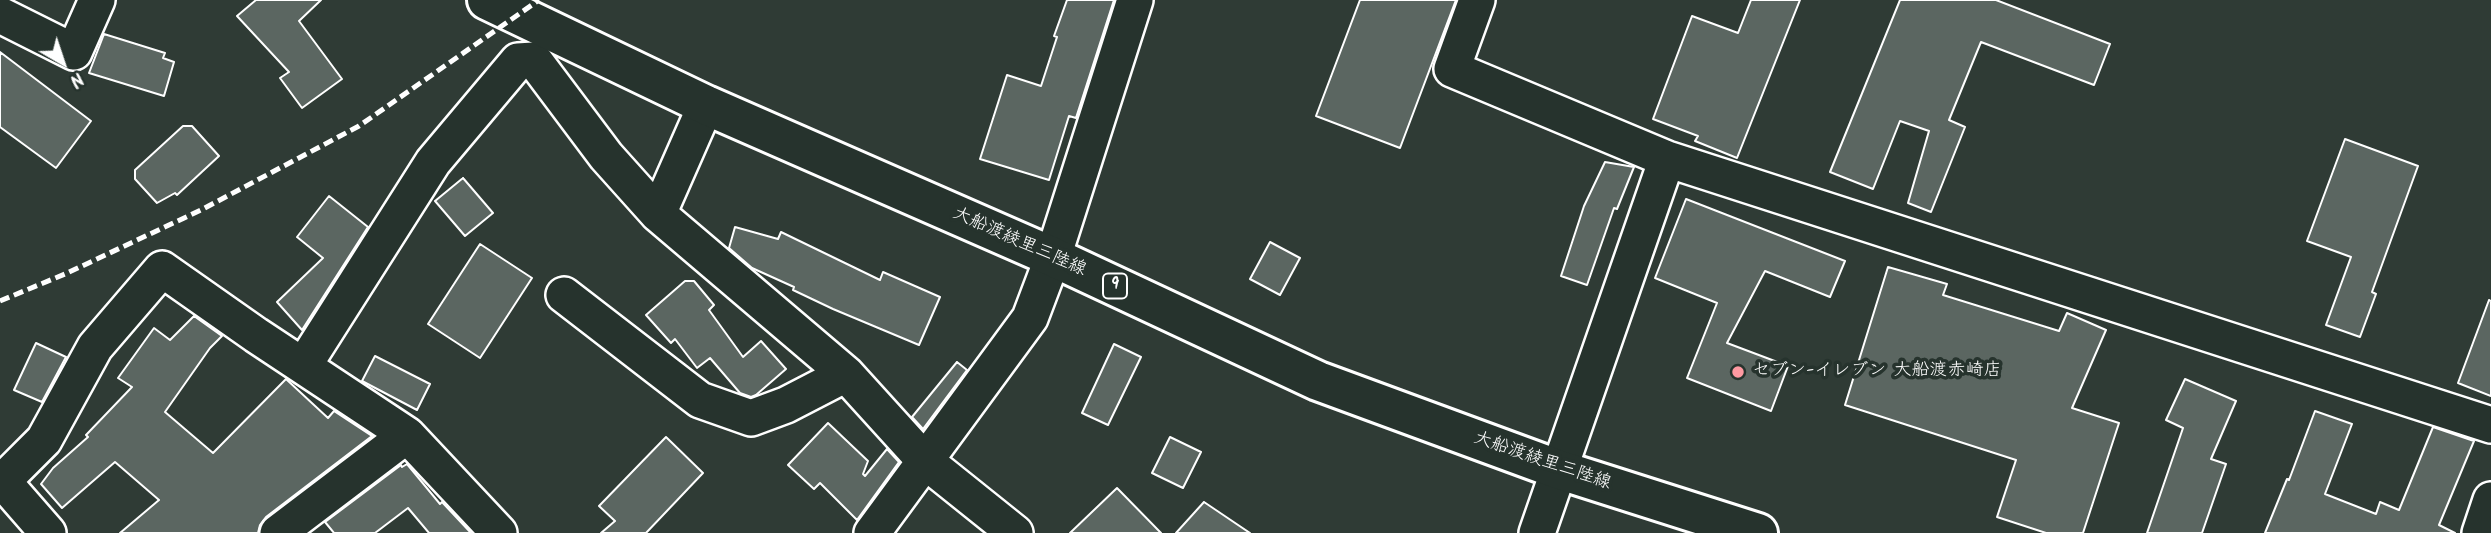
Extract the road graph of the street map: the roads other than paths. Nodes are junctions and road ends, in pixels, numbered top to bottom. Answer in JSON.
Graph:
{"nodes":[{"id":1,"x":97,"y":0,"type":"edge"},
{"id":2,"x":488,"y":0,"type":"edge"},
{"id":3,"x":1135,"y":0,"type":"edge"},
{"id":4,"x":1477,"y":0,"type":"edge"},
{"id":5,"x":0,"y":15,"type":"edge"},
{"id":6,"x":706,"y":105,"type":"junction"},
{"id":7,"x":1667,"y":159,"type":"junction"},
{"id":8,"x":659,"y":214,"type":"junction"},
{"id":9,"x":1053,"y":257,"type":"junction"},
{"id":10,"x":564,"y":295,"type":"dead end"},
{"id":11,"x":304,"y":365,"type":"junction"},
{"id":12,"x":846,"y":374,"type":"junction"},
{"id":13,"x":2491,"y":425,"type":"edge"},
{"id":14,"x":407,"y":435,"type":"junction"},
{"id":15,"x":924,"y":460,"type":"junction"},
{"id":16,"x":1557,"y":469,"type":"junction"},
{"id":17,"x":1,"y":480,"type":"edge"},
{"id":18,"x":2491,"y":500,"type":"edge"},
{"id":19,"x":490,"y":530,"type":"edge"},
{"id":20,"x":48,"y":533,"type":"edge"},
{"id":21,"x":278,"y":533,"type":"edge"},
{"id":22,"x":872,"y":533,"type":"edge"},
{"id":23,"x":1015,"y":533,"type":"edge"},
{"id":24,"x":1536,"y":533,"type":"edge"},
{"id":25,"x":1758,"y":533,"type":"edge"},
{"id":26,"x":2480,"y":533,"type":"edge"}],
"edges":[{"from":1,"to":5,"type":"street"},
{"from":2,"to":6,"type":"main road","name":"大船渡綾里三陸線","number":"9"},
{"from":3,"to":9,"type":"street"},
{"from":4,"to":7,"type":"street"},
{"from":6,"to":8,"type":"street"},
{"from":6,"to":9,"type":"main road","name":"大船渡綾里三陸線","number":"9"},
{"from":7,"to":13,"type":"street"},
{"from":7,"to":16,"type":"street"},
{"from":8,"to":11,"type":"street"},
{"from":8,"to":12,"type":"street"},
{"from":9,"to":15,"type":"street"},
{"from":9,"to":16,"type":"main road","name":"大船渡綾里三陸線","number":"9"},
{"from":10,"to":12,"type":"street"},
{"from":11,"to":14,"type":"street"},
{"from":11,"to":17,"type":"street"},
{"from":12,"to":15,"type":"street"},
{"from":14,"to":19,"type":"street"},
{"from":14,"to":21,"type":"street"},
{"from":15,"to":22,"type":"street"},
{"from":15,"to":23,"type":"street"},
{"from":16,"to":24,"type":"street"},
{"from":16,"to":25,"type":"main road","name":"大船渡綾里三陸線","number":"9"},
{"from":17,"to":20,"type":"street"},
{"from":18,"to":26,"type":"street"}]}
